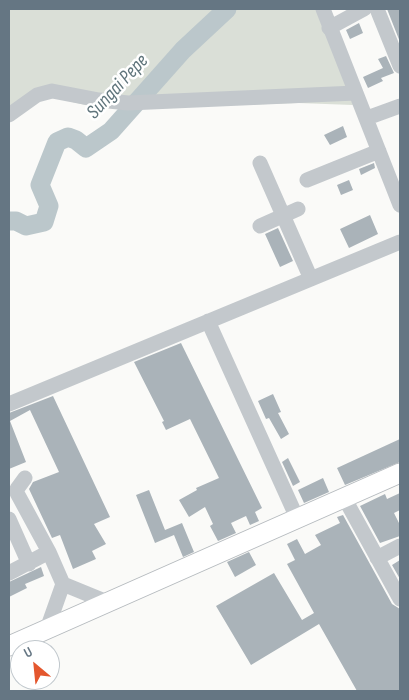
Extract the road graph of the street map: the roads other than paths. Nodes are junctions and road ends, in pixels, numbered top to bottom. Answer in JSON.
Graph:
{"nodes":[{"id":1,"x":323,"y":9,"type":"edge"},
{"id":2,"x":364,"y":9,"type":"edge"},
{"id":3,"x":377,"y":9,"type":"edge"},
{"id":4,"x":329,"y":28,"type":"junction"},
{"id":5,"x":400,"y":66,"type":"edge"},
{"id":6,"x":356,"y":94,"type":"junction"},
{"id":7,"x":400,"y":106,"type":"edge"},
{"id":8,"x":9,"y":115,"type":"edge"},
{"id":9,"x":367,"y":118,"type":"junction"},
{"id":10,"x":379,"y":151,"type":"junction"},
{"id":11,"x":260,"y":163,"type":"dead end"},
{"id":12,"x":307,"y":180,"type":"dead end"},
{"id":13,"x":400,"y":205,"type":"edge"},
{"id":14,"x":298,"y":209,"type":"dead end"},
{"id":15,"x":283,"y":216,"type":"junction"},
{"id":16,"x":260,"y":226,"type":"dead end"},
{"id":17,"x":400,"y":242,"type":"edge"},
{"id":18,"x":310,"y":279,"type":"junction"},
{"id":19,"x":208,"y":321,"type":"junction"},
{"id":20,"x":9,"y":404,"type":"edge"},
{"id":21,"x":400,"y":473,"type":"edge"},
{"id":22,"x":25,"y":478,"type":"dead end"},
{"id":23,"x":400,"y":483,"type":"edge"},
{"id":24,"x":296,"y":518,"type":"junction"},
{"id":25,"x":9,"y":519,"type":"edge"},
{"id":26,"x":400,"y":546,"type":"edge"},
{"id":27,"x":49,"y":552,"type":"junction"},
{"id":28,"x":377,"y":558,"type":"junction"},
{"id":29,"x":29,"y":564,"type":"junction"},
{"id":30,"x":9,"y":573,"type":"edge"},
{"id":31,"x":63,"y":584,"type":"junction"},
{"id":32,"x":399,"y":593,"type":"edge"},
{"id":33,"x":107,"y":602,"type":"junction"},
{"id":34,"x":47,"y":629,"type":"junction"},
{"id":35,"x":9,"y":646,"type":"edge"}],
"edges":[{"from":1,"to":4,"type":"street"},
{"from":2,"to":4,"type":"street"},
{"from":3,"to":5,"type":"street"},
{"from":4,"to":6,"type":"street"},
{"from":6,"to":8,"type":"street"},
{"from":6,"to":9,"type":"street"},
{"from":7,"to":9,"type":"street"},
{"from":9,"to":10,"type":"street"},
{"from":10,"to":12,"type":"street"},
{"from":10,"to":13,"type":"street"},
{"from":11,"to":15,"type":"street"},
{"from":14,"to":15,"type":"street"},
{"from":15,"to":16,"type":"street"},
{"from":15,"to":18,"type":"street"},
{"from":17,"to":18,"type":"street"},
{"from":18,"to":19,"type":"street"},
{"from":19,"to":20,"type":"street"},
{"from":19,"to":24,"type":"street"},
{"from":21,"to":24,"type":"main road"},
{"from":22,"to":27,"type":"street"},
{"from":23,"to":28,"type":"street"},
{"from":24,"to":33,"type":"main road"},
{"from":25,"to":29,"type":"street"},
{"from":26,"to":28,"type":"street"},
{"from":27,"to":29,"type":"street"},
{"from":27,"to":31,"type":"street"},
{"from":28,"to":32,"type":"street"},
{"from":29,"to":30,"type":"street"},
{"from":31,"to":33,"type":"street"},
{"from":31,"to":34,"type":"street"},
{"from":33,"to":34,"type":"main road"},
{"from":34,"to":35,"type":"main road"}]}
